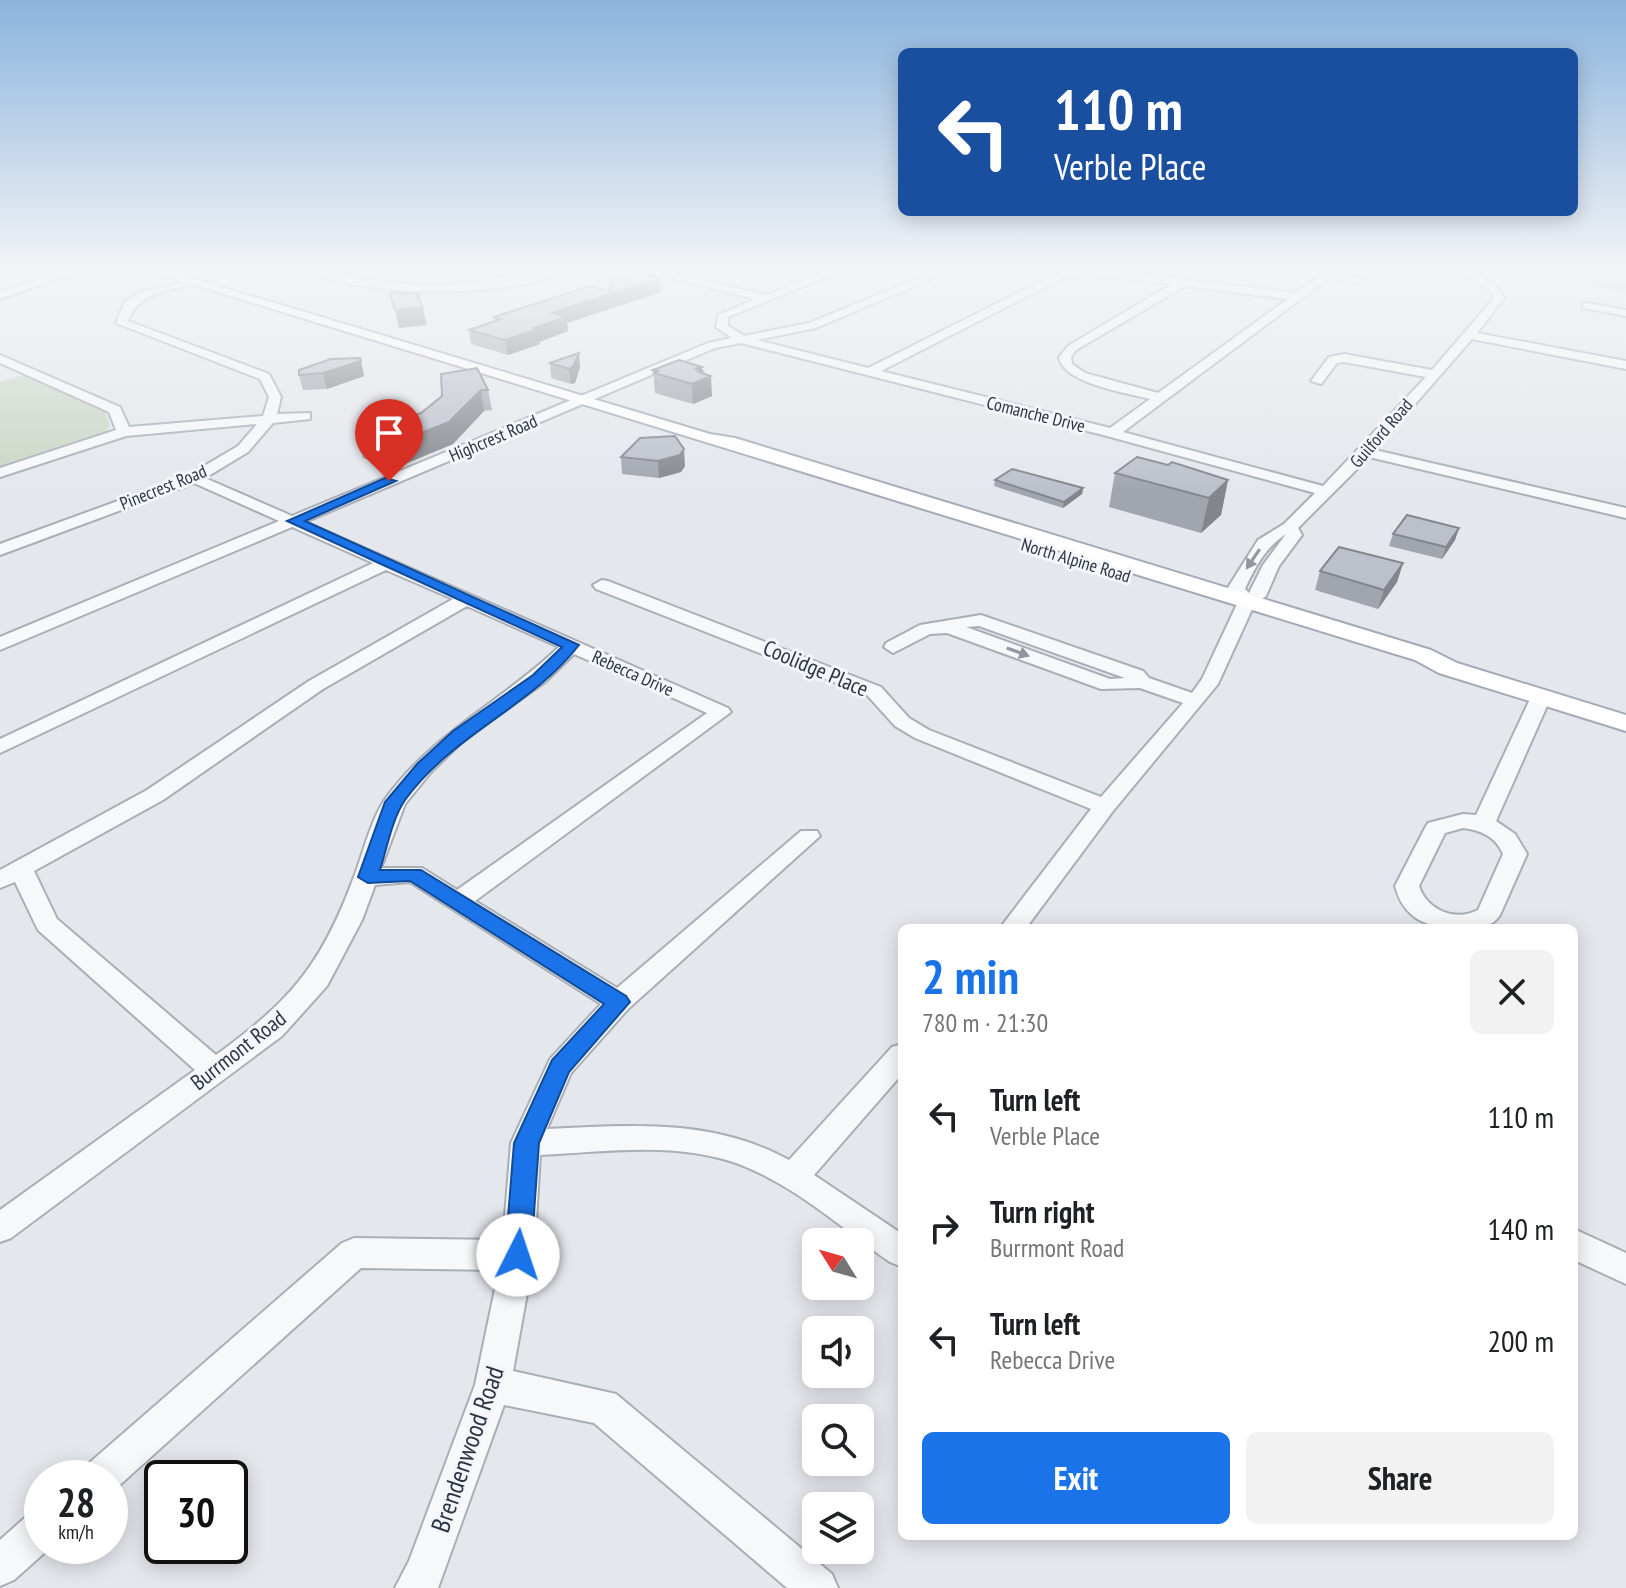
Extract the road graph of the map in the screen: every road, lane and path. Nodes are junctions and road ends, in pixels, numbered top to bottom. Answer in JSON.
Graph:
{"nodes":[{"id":1,"x":178,"y":344,"type":"edge"},
{"id":2,"x":398,"y":344,"type":"edge"},
{"id":3,"x":718,"y":344,"type":"edge"},
{"id":4,"x":759,"y":344,"type":"edge"},
{"id":5,"x":924,"y":344,"type":"edge"},
{"id":6,"x":1079,"y":344,"type":"edge"},
{"id":7,"x":1234,"y":344,"type":"edge"},
{"id":8,"x":1461,"y":344,"type":"edge"},
{"id":9,"x":1517,"y":344,"type":"edge"},
{"id":10,"x":0,"y":359,"type":"edge"},
{"id":11,"x":1626,"y":365,"type":"edge"},
{"id":12,"x":869,"y":372,"type":"junction"},
{"id":13,"x":1432,"y":374,"type":"junction"},
{"id":14,"x":1317,"y":381,"type":"dead end"},
{"id":15,"x":610,"y":389,"type":"junction"},
{"id":16,"x":1160,"y":398,"type":"junction"},
{"id":17,"x":583,"y":400,"type":"junction"},
{"id":18,"x":626,"y":414,"type":"junction"},
{"id":19,"x":305,"y":416,"type":"dead end"},
{"id":20,"x":269,"y":419,"type":"junction"},
{"id":21,"x":124,"y":432,"type":"junction"},
{"id":22,"x":1112,"y":433,"type":"junction"},
{"id":23,"x":1366,"y":452,"type":"junction"},
{"id":24,"x":0,"y":473,"type":"edge"},
{"id":25,"x":194,"y":478,"type":"junction"},
{"id":26,"x":1327,"y":492,"type":"junction"},
{"id":27,"x":1626,"y":513,"type":"edge"},
{"id":28,"x":294,"y":521,"type":"junction"},
{"id":29,"x":0,"y":550,"type":"edge"},
{"id":30,"x":389,"y":562,"type":"junction"},
{"id":31,"x":602,"y":585,"type":"dead end"},
{"id":32,"x":468,"y":598,"type":"junction"},
{"id":33,"x":1245,"y":607,"type":"junction"},
{"id":34,"x":0,"y":644,"type":"edge"},
{"id":35,"x":572,"y":645,"type":"junction"},
{"id":36,"x":893,"y":647,"type":"dead end"},
{"id":37,"x":1541,"y":697,"type":"junction"},
{"id":38,"x":1196,"y":701,"type":"junction"},
{"id":39,"x":1626,"y":723,"type":"edge"},
{"id":40,"x":0,"y":747,"type":"edge"},
{"id":41,"x":1105,"y":806,"type":"junction"},
{"id":42,"x":1483,"y":824,"type":"junction"},
{"id":43,"x":809,"y":836,"type":"dead end"},
{"id":44,"x":10,"y":874,"type":"edge"},
{"id":45,"x":368,"y":877,"type":"junction"},
{"id":46,"x":458,"y":901,"type":"junction"},
{"id":47,"x":1016,"y":924,"type":"edge"},
{"id":48,"x":619,"y":1002,"type":"junction"},
{"id":49,"x":898,"y":1059,"type":"edge"},
{"id":50,"x":215,"y":1070,"type":"junction"},
{"id":51,"x":526,"y":1143,"type":"junction"},
{"id":52,"x":792,"y":1178,"type":"junction"},
{"id":53,"x":0,"y":1228,"type":"edge"},
{"id":54,"x":1578,"y":1246,"type":"edge"},
{"id":55,"x":898,"y":1249,"type":"edge"},
{"id":56,"x":518,"y":1255,"type":"junction"},
{"id":57,"x":1626,"y":1269,"type":"edge"},
{"id":58,"x":493,"y":1385,"type":"junction"},
{"id":59,"x":120,"y":1460,"type":"edge"},
{"id":60,"x":24,"y":1545,"type":"edge"},
{"id":61,"x":0,"y":1566,"type":"edge"},
{"id":62,"x":415,"y":1588,"type":"edge"},
{"id":63,"x":818,"y":1588,"type":"edge"}],
"edges":[{"from":1,"to":20,"type":"street"},
{"from":2,"to":17,"type":"main road","name":"North Alpine Road"},
{"from":3,"to":15,"type":"street","name":"Highcrest Road"},
{"from":4,"to":12,"type":"street","name":"Comanche Drive"},
{"from":5,"to":12,"type":"street"},
{"from":6,"to":16,"type":"street"},
{"from":7,"to":16,"type":"street"},
{"from":8,"to":13,"type":"street","name":"Guilford Road"},
{"from":9,"to":11,"type":"street"},
{"from":10,"to":21,"type":"street"},
{"from":12,"to":22,"type":"street","name":"Comanche Drive"},
{"from":13,"to":14,"type":"street"},
{"from":13,"to":23,"type":"street","name":"Guilford Road"},
{"from":15,"to":17,"type":"street","name":"Highcrest Road"},
{"from":15,"to":18,"type":"main road"},
{"from":16,"to":22,"type":"street"},
{"from":17,"to":18,"type":"main road","name":"North Alpine Road"},
{"from":17,"to":28,"type":"street","name":"Highcrest Road"},
{"from":18,"to":33,"type":"main road","name":"North Alpine Road"},
{"from":19,"to":20,"type":"street"},
{"from":20,"to":21,"type":"street"},
{"from":20,"to":25,"type":"street","name":"Pinecrest Road"},
{"from":21,"to":24,"type":"street"},
{"from":22,"to":26,"type":"street","name":"Comanche Drive"},
{"from":23,"to":26,"type":"street","name":"Guilford Road"},
{"from":23,"to":27,"type":"street"},
{"from":25,"to":28,"type":"street","name":"Rebecca Drive"},
{"from":25,"to":29,"type":"street","name":"Pinecrest Road"},
{"from":26,"to":33,"type":"street","name":"Guilford Road"},
{"from":28,"to":30,"type":"street","name":"Rebecca Drive"},
{"from":28,"to":34,"type":"street","name":"Highcrest Road"},
{"from":30,"to":32,"type":"street","name":"Rebecca Drive"},
{"from":30,"to":40,"type":"street"},
{"from":31,"to":41,"type":"street","name":"Coolidge Place"},
{"from":32,"to":35,"type":"street","name":"Rebecca Drive"},
{"from":32,"to":44,"type":"street"},
{"from":33,"to":37,"type":"main road","name":"North Alpine Road"},
{"from":33,"to":38,"type":"street"},
{"from":35,"to":45,"type":"street","name":"Burrmont Road"},
{"from":35,"to":46,"type":"street","name":"Rebecca Drive"},
{"from":36,"to":38,"type":"street"},
{"from":37,"to":39,"type":"main road","name":"North Alpine Road"},
{"from":37,"to":42,"type":"street"},
{"from":38,"to":41,"type":"street"},
{"from":41,"to":47,"type":"street"},
{"from":42,"to":42,"type":"street"},
{"from":43,"to":48,"type":"street","name":"Brendenwood Road"},
{"from":44,"to":50,"type":"street"},
{"from":45,"to":46,"type":"street"},
{"from":45,"to":50,"type":"street","name":"Burrmont Road"},
{"from":46,"to":48,"type":"street"},
{"from":48,"to":51,"type":"street","name":"Brendenwood Road"},
{"from":49,"to":52,"type":"street"},
{"from":50,"to":53,"type":"street","name":"Burrmont Road"},
{"from":51,"to":52,"type":"street"},
{"from":51,"to":56,"type":"street","name":"Brendenwood Road"},
{"from":52,"to":55,"type":"street"},
{"from":54,"to":57,"type":"street"},
{"from":56,"to":58,"type":"street","name":"Brendenwood Road"},
{"from":56,"to":59,"type":"street"},
{"from":58,"to":62,"type":"street","name":"Brendenwood Road"},
{"from":58,"to":63,"type":"street"},
{"from":60,"to":61,"type":"street"}]}
